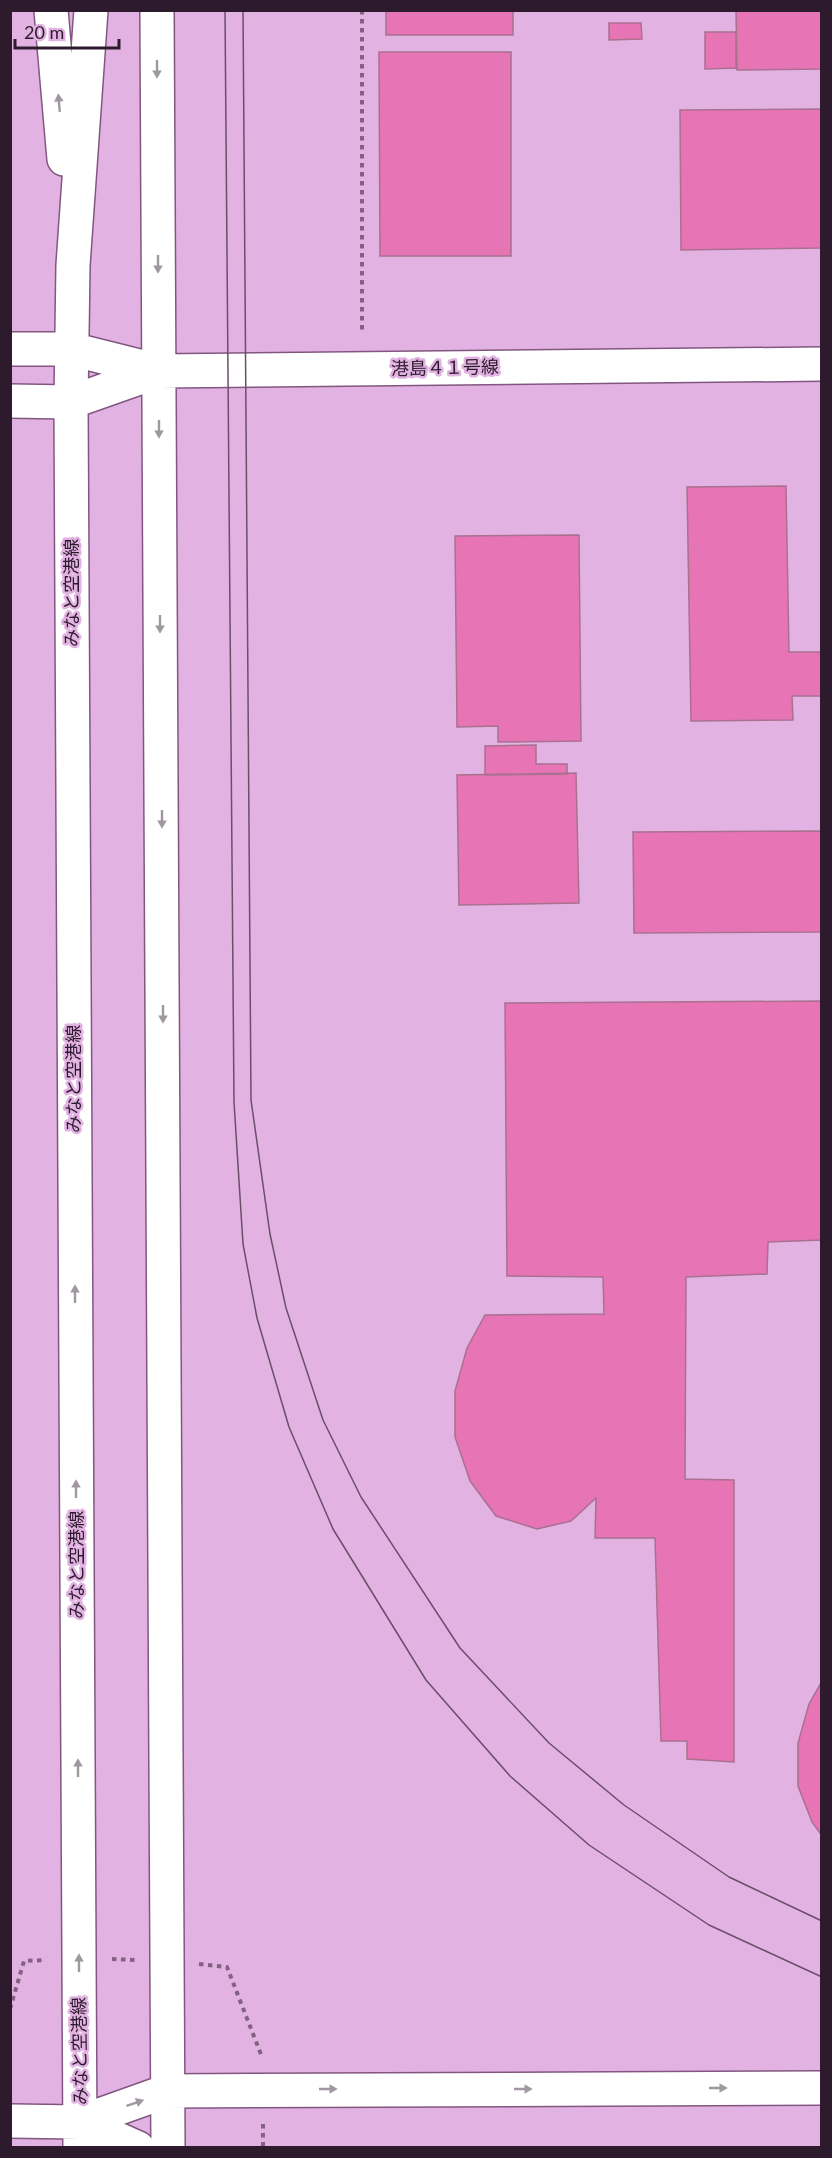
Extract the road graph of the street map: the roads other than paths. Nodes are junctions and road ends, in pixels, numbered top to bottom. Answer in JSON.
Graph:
{"nodes":[{"id":1,"x":51,"y":10,"type":"edge"},
{"id":2,"x":91,"y":10,"type":"edge"},
{"id":3,"x":157,"y":10,"type":"edge"},
{"id":4,"x":73,"y":266,"type":"junction"},
{"id":5,"x":10,"y":349,"type":"edge"},
{"id":6,"x":71,"y":349,"type":"junction"},
{"id":7,"x":822,"y":364,"type":"edge"},
{"id":8,"x":159,"y":371,"type":"junction"},
{"id":9,"x":10,"y":401,"type":"edge"},
{"id":10,"x":71,"y":402,"type":"junction"},
{"id":11,"x":822,"y":2088,"type":"edge"},
{"id":12,"x":167,"y":2091,"type":"junction"},
{"id":13,"x":10,"y":2121,"type":"edge"},
{"id":14,"x":80,"y":2135,"type":"edge"},
{"id":15,"x":138,"y":2148,"type":"edge"},
{"id":16,"x":168,"y":2148,"type":"edge"}],
"edges":[{"from":4,"to":1,"type":"street","one_way":true},
{"from":2,"to":4,"type":"street","name":"みなと空港線"},
{"from":3,"to":8,"type":"street","one_way":true},
{"from":4,"to":6,"type":"street","name":"みなと空港線"},
{"from":5,"to":6,"type":"street","name":"港島４１号線"},
{"from":6,"to":8,"type":"street","name":"港島４１号線"},
{"from":6,"to":10,"type":"street","name":"みなと空港線"},
{"from":7,"to":8,"type":"street","name":"港島４１号線"},
{"from":8,"to":10,"type":"street"},
{"from":8,"to":12,"type":"street","one_way":true},
{"from":9,"to":10,"type":"street"},
{"from":14,"to":10,"type":"street","name":"みなと空港線","one_way":true},
{"from":12,"to":11,"type":"street","one_way":true},
{"from":14,"to":12,"type":"street","one_way":true},
{"from":12,"to":16,"type":"street"},
{"from":13,"to":14,"type":"street"},
{"from":14,"to":15,"type":"street"}]}
